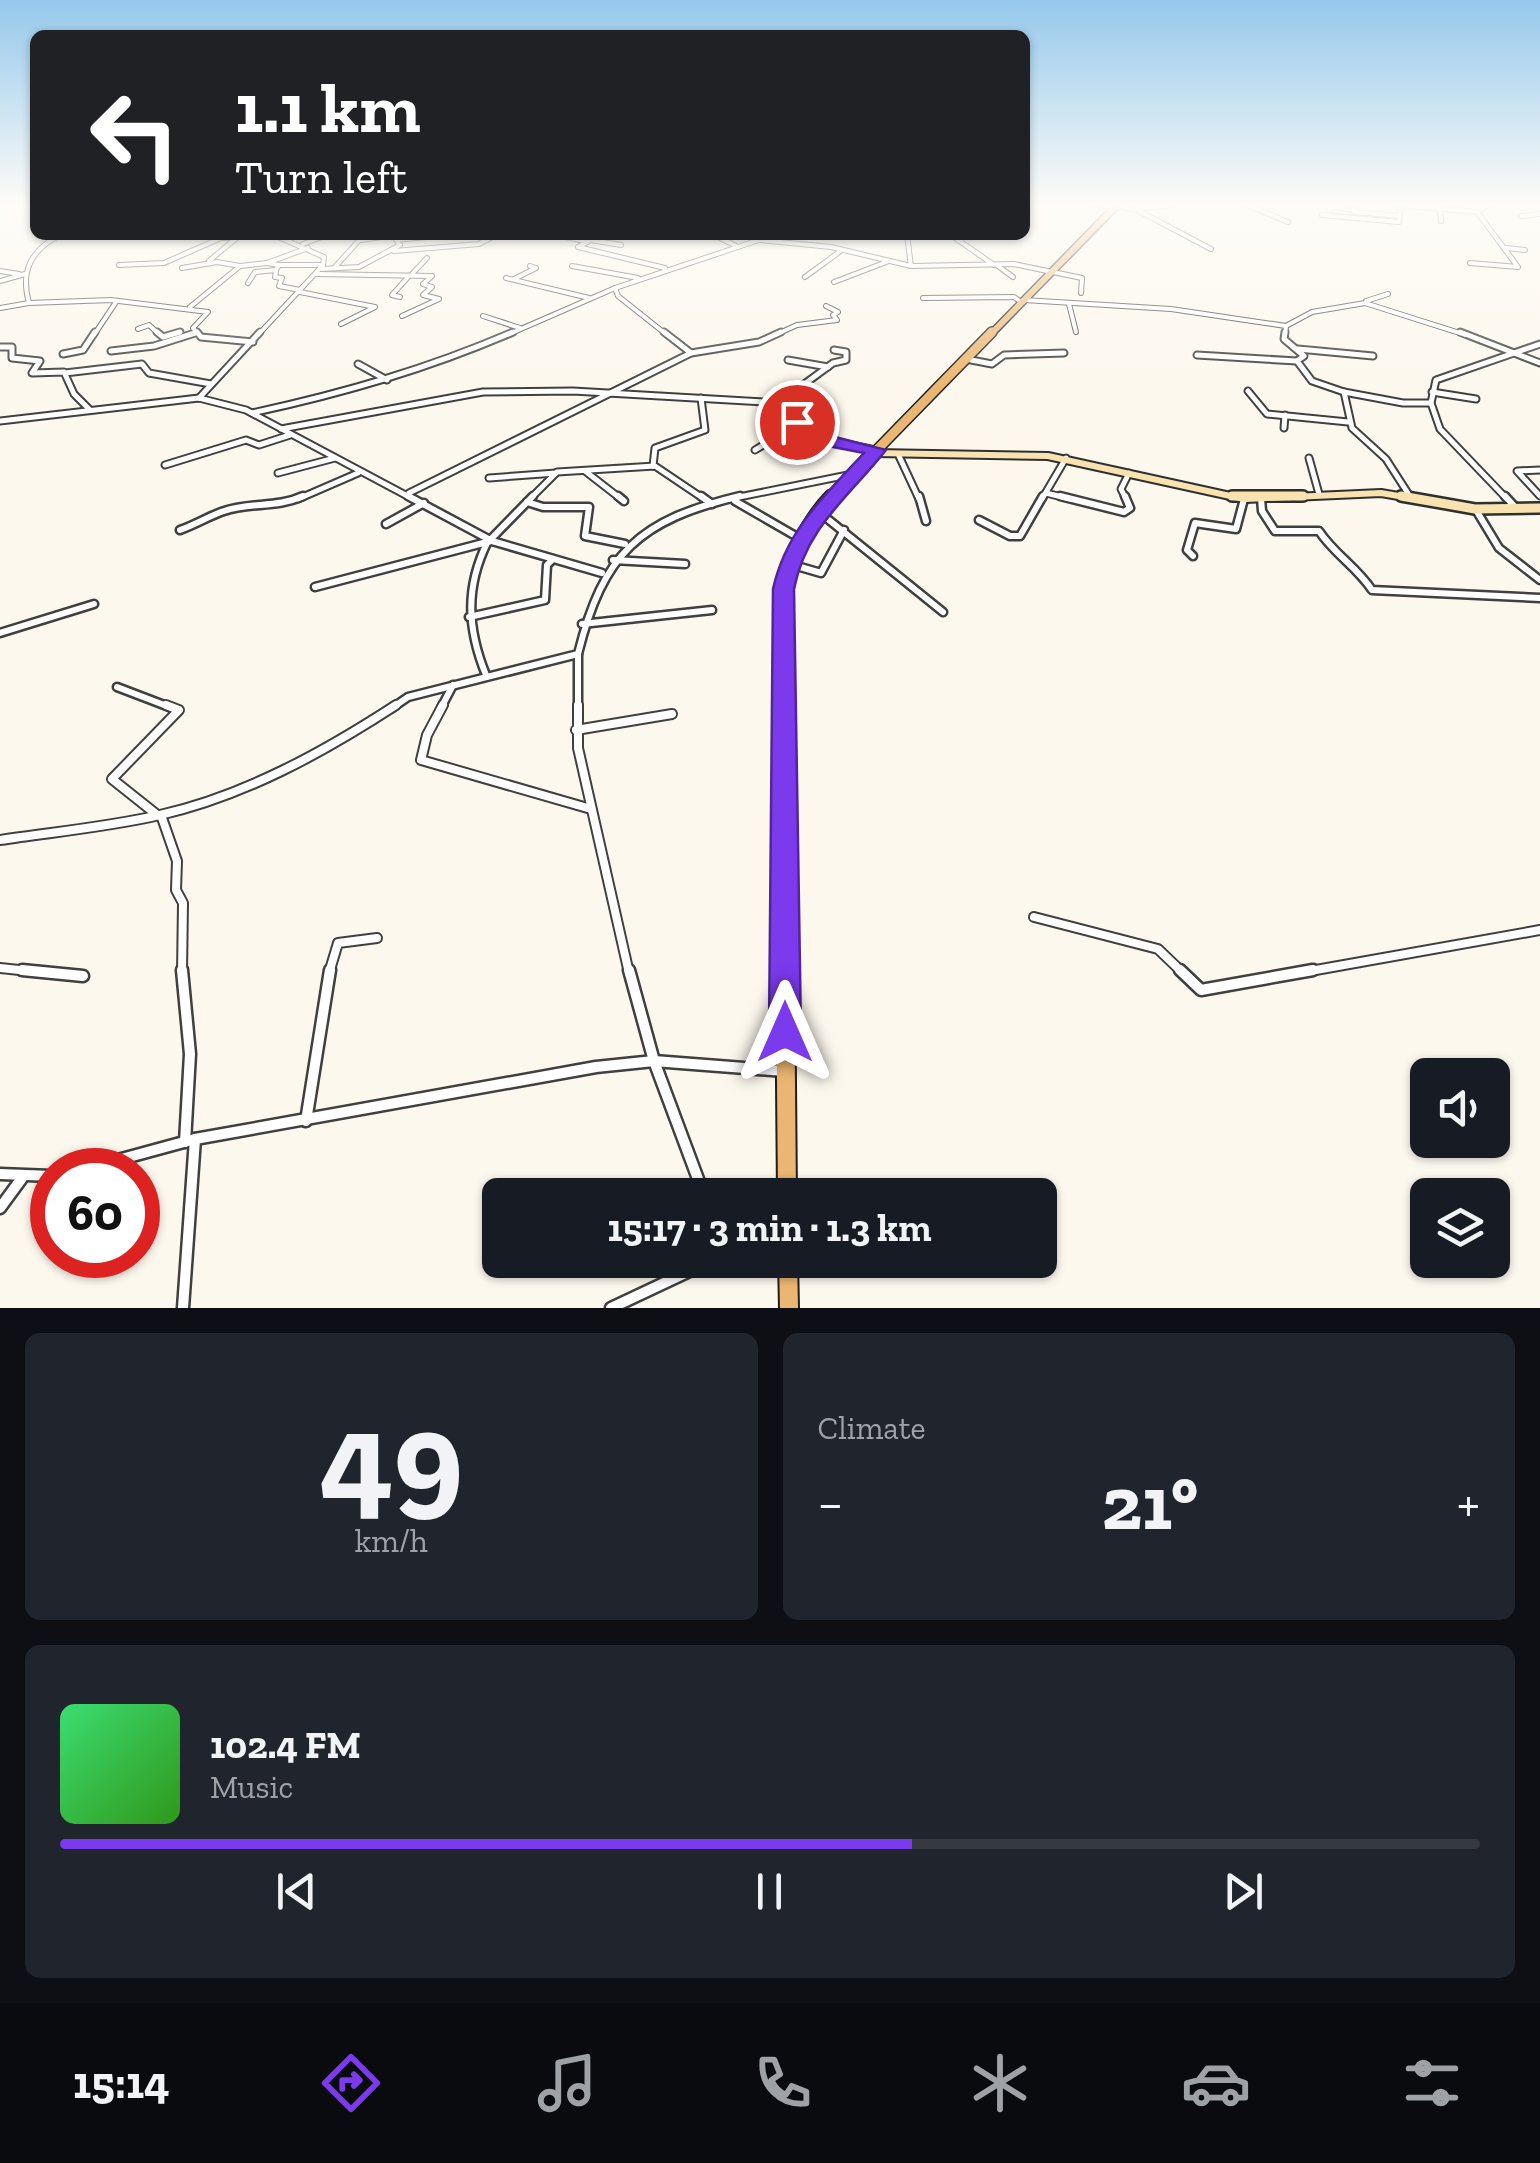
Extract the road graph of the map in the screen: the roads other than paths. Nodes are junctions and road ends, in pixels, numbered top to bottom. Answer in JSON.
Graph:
{"nodes":[{"id":1,"x":29,"y":265,"type":"edge"},
{"id":2,"x":195,"y":265,"type":"edge"},
{"id":3,"x":233,"y":265,"type":"edge"},
{"id":4,"x":249,"y":265,"type":"edge"},
{"id":5,"x":271,"y":265,"type":"edge"},
{"id":6,"x":322,"y":265,"type":"edge"},
{"id":7,"x":337,"y":265,"type":"edge"},
{"id":8,"x":364,"y":265,"type":"edge"},
{"id":9,"x":420,"y":265,"type":"edge"},
{"id":10,"x":650,"y":265,"type":"edge"},
{"id":11,"x":678,"y":265,"type":"edge"},
{"id":12,"x":822,"y":265,"type":"edge"},
{"id":13,"x":879,"y":265,"type":"edge"},
{"id":14,"x":906,"y":265,"type":"edge"},
{"id":15,"x":993,"y":265,"type":"edge"},
{"id":16,"x":996,"y":265,"type":"joint"},
{"id":17,"x":1059,"y":265,"type":"edge"},
{"id":18,"x":1494,"y":265,"type":"edge"},
{"id":19,"x":1516,"y":265,"type":"edge"},
{"id":20,"x":240,"y":266,"type":"junction"},
{"id":21,"x":530,"y":266,"type":"dead end"},
{"id":22,"x":572,"y":266,"type":"dead end"},
{"id":23,"x":910,"y":266,"type":"joint"},
{"id":24,"x":182,"y":268,"type":"dead end"},
{"id":25,"x":278,"y":268,"type":"junction"},
{"id":26,"x":333,"y":269,"type":"junction"},
{"id":27,"x":666,"y":269,"type":"junction"},
{"id":28,"x":0,"y":270,"type":"edge"},
{"id":29,"x":320,"y":270,"type":"junction"},
{"id":30,"x":1052,"y":272,"type":"junction"},
{"id":31,"x":25,"y":274,"type":"junction"},
{"id":32,"x":410,"y":275,"type":"junction"},
{"id":33,"x":806,"y":277,"type":"dead end"},
{"id":34,"x":506,"y":278,"type":"dead end"},
{"id":35,"x":639,"y":278,"type":"junction"},
{"id":36,"x":1012,"y":278,"type":"dead end"},
{"id":37,"x":513,"y":280,"type":"junction"},
{"id":38,"x":0,"y":281,"type":"edge"},
{"id":39,"x":834,"y":282,"type":"dead end"},
{"id":40,"x":248,"y":283,"type":"dead end"},
{"id":41,"x":614,"y":288,"type":"junction"},
{"id":42,"x":300,"y":291,"type":"junction"},
{"id":43,"x":1080,"y":293,"type":"dead end"},
{"id":44,"x":1388,"y":294,"type":"dead end"},
{"id":45,"x":400,"y":297,"type":"dead end"},
{"id":46,"x":590,"y":298,"type":"junction"},
{"id":47,"x":923,"y":298,"type":"dead end"},
{"id":48,"x":117,"y":301,"type":"junction"},
{"id":49,"x":1023,"y":301,"type":"junction"},
{"id":50,"x":28,"y":303,"type":"junction"},
{"id":51,"x":1363,"y":303,"type":"junction"},
{"id":52,"x":1069,"y":304,"type":"junction"},
{"id":53,"x":826,"y":306,"type":"dead end"},
{"id":54,"x":0,"y":308,"type":"edge"},
{"id":55,"x":189,"y":308,"type":"junction"},
{"id":56,"x":402,"y":316,"type":"dead end"},
{"id":57,"x":483,"y":316,"type":"dead end"},
{"id":58,"x":341,"y":324,"type":"dead end"},
{"id":59,"x":1286,"y":326,"type":"junction"},
{"id":60,"x":521,"y":328,"type":"junction"},
{"id":61,"x":138,"y":329,"type":"dead end"},
{"id":62,"x":194,"y":331,"type":"junction"},
{"id":63,"x":1076,"y":332,"type":"dead end"},
{"id":64,"x":253,"y":342,"type":"junction"},
{"id":65,"x":1540,"y":344,"type":"edge"},
{"id":66,"x":0,"y":347,"type":"edge"},
{"id":67,"x":1297,"y":349,"type":"junction"},
{"id":68,"x":834,"y":350,"type":"dead end"},
{"id":69,"x":111,"y":351,"type":"dead end"},
{"id":70,"x":691,"y":353,"type":"junction"},
{"id":71,"x":1064,"y":353,"type":"dead end"},
{"id":72,"x":1514,"y":353,"type":"junction"},
{"id":73,"x":63,"y":354,"type":"dead end"},
{"id":74,"x":142,"y":354,"type":"dead end"},
{"id":75,"x":1197,"y":354,"type":"dead end"},
{"id":76,"x":1373,"y":356,"type":"dead end"},
{"id":77,"x":966,"y":359,"type":"junction"},
{"id":78,"x":788,"y":360,"type":"dead end"},
{"id":79,"x":1297,"y":361,"type":"junction"},
{"id":80,"x":1540,"y":363,"type":"edge"},
{"id":81,"x":142,"y":364,"type":"junction"},
{"id":82,"x":358,"y":364,"type":"dead end"},
{"id":83,"x":829,"y":367,"type":"junction"},
{"id":84,"x":65,"y":373,"type":"junction"},
{"id":85,"x":388,"y":381,"type":"junction"},
{"id":86,"x":212,"y":384,"type":"junction"},
{"id":87,"x":1248,"y":390,"type":"dead end"},
{"id":88,"x":1344,"y":392,"type":"junction"},
{"id":89,"x":1432,"y":392,"type":"junction"},
{"id":90,"x":606,"y":394,"type":"junction"},
{"id":91,"x":198,"y":398,"type":"junction"},
{"id":92,"x":701,"y":398,"type":"junction"},
{"id":93,"x":1476,"y":399,"type":"dead end"},
{"id":94,"x":1431,"y":403,"type":"junction"},
{"id":95,"x":780,"y":407,"type":"junction"},
{"id":96,"x":90,"y":410,"type":"junction"},
{"id":97,"x":252,"y":413,"type":"junction"},
{"id":98,"x":1285,"y":415,"type":"junction"},
{"id":99,"x":0,"y":421,"type":"edge"},
{"id":100,"x":1348,"y":422,"type":"junction"},
{"id":101,"x":799,"y":424,"type":"junction"},
{"id":102,"x":1284,"y":428,"type":"dead end"},
{"id":103,"x":281,"y":429,"type":"junction"},
{"id":104,"x":291,"y":434,"type":"junction"},
{"id":105,"x":755,"y":450,"type":"dead end"},
{"id":106,"x":876,"y":452,"type":"junction"},
{"id":107,"x":898,"y":456,"type":"junction"},
{"id":108,"x":335,"y":458,"type":"junction"},
{"id":109,"x":1066,"y":458,"type":"junction"},
{"id":110,"x":1308,"y":458,"type":"dead end"},
{"id":111,"x":165,"y":465,"type":"dead end"},
{"id":112,"x":653,"y":466,"type":"junction"},
{"id":113,"x":584,"y":470,"type":"junction"},
{"id":114,"x":1540,"y":470,"type":"edge"},
{"id":115,"x":359,"y":472,"type":"junction"},
{"id":116,"x":557,"y":472,"type":"junction"},
{"id":117,"x":1129,"y":472,"type":"junction"},
{"id":118,"x":278,"y":473,"type":"dead end"},
{"id":119,"x":854,"y":474,"type":"junction"},
{"id":120,"x":489,"y":478,"type":"dead end"},
{"id":121,"x":1046,"y":493,"type":"junction"},
{"id":122,"x":409,"y":494,"type":"junction"},
{"id":123,"x":1319,"y":494,"type":"junction"},
{"id":124,"x":1540,"y":496,"type":"edge"},
{"id":125,"x":1261,"y":498,"type":"junction"},
{"id":126,"x":1411,"y":498,"type":"junction"},
{"id":127,"x":1244,"y":499,"type":"junction"},
{"id":128,"x":734,"y":500,"type":"junction"},
{"id":129,"x":624,"y":501,"type":"dead end"},
{"id":130,"x":426,"y":502,"type":"junction"},
{"id":131,"x":527,"y":502,"type":"junction"},
{"id":132,"x":714,"y":505,"type":"junction"},
{"id":133,"x":1475,"y":508,"type":"junction"},
{"id":134,"x":1540,"y":508,"type":"edge"},
{"id":135,"x":1517,"y":509,"type":"junction"},
{"id":136,"x":818,"y":512,"type":"junction"},
{"id":137,"x":979,"y":520,"type":"dead end"},
{"id":138,"x":926,"y":521,"type":"dead end"},
{"id":139,"x":386,"y":524,"type":"dead end"},
{"id":140,"x":180,"y":530,"type":"dead end"},
{"id":141,"x":844,"y":530,"type":"junction"},
{"id":142,"x":800,"y":538,"type":"junction"},
{"id":143,"x":490,"y":540,"type":"junction"},
{"id":144,"x":626,"y":544,"type":"junction"},
{"id":145,"x":1193,"y":556,"type":"dead end"},
{"id":146,"x":553,"y":559,"type":"junction"},
{"id":147,"x":612,"y":560,"type":"junction"},
{"id":148,"x":686,"y":564,"type":"dead end"},
{"id":149,"x":789,"y":564,"type":"junction"},
{"id":150,"x":602,"y":573,"type":"junction"},
{"id":151,"x":1540,"y":580,"type":"edge"},
{"id":152,"x":315,"y":587,"type":"dead end"},
{"id":153,"x":1540,"y":598,"type":"edge"},
{"id":154,"x":94,"y":604,"type":"dead end"},
{"id":155,"x":712,"y":610,"type":"dead end"},
{"id":156,"x":942,"y":612,"type":"dead end"},
{"id":157,"x":470,"y":617,"type":"junction"},
{"id":158,"x":582,"y":624,"type":"junction"},
{"id":159,"x":0,"y":633,"type":"edge"},
{"id":160,"x":578,"y":654,"type":"junction"},
{"id":161,"x":486,"y":675,"type":"junction"},
{"id":162,"x":453,"y":684,"type":"junction"},
{"id":163,"x":117,"y":687,"type":"dead end"},
{"id":164,"x":672,"y":714,"type":"dead end"},
{"id":165,"x":576,"y":730,"type":"junction"},
{"id":166,"x":590,"y":809,"type":"junction"},
{"id":167,"x":159,"y":815,"type":"junction"},
{"id":168,"x":0,"y":840,"type":"edge"},
{"id":169,"x":1034,"y":917,"type":"dead end"},
{"id":170,"x":1540,"y":930,"type":"edge"},
{"id":171,"x":377,"y":938,"type":"dead end"},
{"id":172,"x":0,"y":968,"type":"edge"},
{"id":173,"x":83,"y":976,"type":"dead end"},
{"id":174,"x":654,"y":1061,"type":"junction"},
{"id":175,"x":785,"y":1071,"type":"junction"},
{"id":176,"x":306,"y":1120,"type":"junction"},
{"id":177,"x":190,"y":1141,"type":"junction"},
{"id":178,"x":160,"y":1149,"type":"edge"},
{"id":179,"x":0,"y":1174,"type":"edge"},
{"id":180,"x":23,"y":1177,"type":"junction"},
{"id":181,"x":30,"y":1177,"type":"edge"},
{"id":182,"x":698,"y":1178,"type":"edge"},
{"id":183,"x":787,"y":1178,"type":"edge"},
{"id":184,"x":0,"y":1208,"type":"edge"},
{"id":185,"x":675,"y":1278,"type":"edge"},
{"id":186,"x":788,"y":1278,"type":"edge"},
{"id":187,"x":182,"y":1308,"type":"edge"},
{"id":188,"x":612,"y":1308,"type":"edge"},
{"id":189,"x":788,"y":1308,"type":"edge"}],
"edges":[{"from":1,"to":31,"type":"street"},
{"from":2,"to":24,"type":"street"},
{"from":3,"to":20,"type":"street"},
{"from":4,"to":20,"type":"street"},
{"from":5,"to":25,"type":"street"},
{"from":6,"to":29,"type":"street"},
{"from":7,"to":26,"type":"street"},
{"from":8,"to":26,"type":"street"},
{"from":9,"to":32,"type":"street"},
{"from":10,"to":27,"type":"street"},
{"from":11,"to":27,"type":"street"},
{"from":12,"to":33,"type":"street"},
{"from":13,"to":39,"type":"street"},
{"from":14,"to":23,"type":"street"},
{"from":15,"to":23,"type":"street"},
{"from":16,"to":30,"type":"street"},
{"from":16,"to":36,"type":"street"},
{"from":17,"to":30,"type":"main road"},
{"from":18,"to":19,"type":"street"},
{"from":20,"to":55,"type":"street"},
{"from":21,"to":37,"type":"street"},
{"from":22,"to":35,"type":"street"},
{"from":25,"to":29,"type":"street"},
{"from":25,"to":40,"type":"street"},
{"from":25,"to":42,"type":"street"},
{"from":26,"to":29,"type":"street"},
{"from":27,"to":35,"type":"street"},
{"from":28,"to":31,"type":"street"},
{"from":29,"to":32,"type":"street"},
{"from":29,"to":42,"type":"street"},
{"from":30,"to":43,"type":"street"},
{"from":30,"to":49,"type":"main road"},
{"from":31,"to":38,"type":"street"},
{"from":31,"to":50,"type":"street"},
{"from":32,"to":45,"type":"street"},
{"from":32,"to":56,"type":"street"},
{"from":34,"to":37,"type":"street"},
{"from":35,"to":41,"type":"street"},
{"from":37,"to":46,"type":"street"},
{"from":41,"to":46,"type":"street"},
{"from":41,"to":70,"type":"street"},
{"from":42,"to":58,"type":"street"},
{"from":42,"to":64,"type":"street"},
{"from":44,"to":51,"type":"street"},
{"from":46,"to":60,"type":"street"},
{"from":47,"to":49,"type":"street"},
{"from":48,"to":50,"type":"street"},
{"from":48,"to":55,"type":"street"},
{"from":48,"to":73,"type":"street"},
{"from":49,"to":52,"type":"street"},
{"from":49,"to":77,"type":"main road"},
{"from":50,"to":54,"type":"street"},
{"from":51,"to":59,"type":"street"},
{"from":51,"to":72,"type":"street"},
{"from":52,"to":59,"type":"street"},
{"from":52,"to":63,"type":"street"},
{"from":53,"to":70,"type":"street"},
{"from":55,"to":62,"type":"street"},
{"from":57,"to":60,"type":"street"},
{"from":59,"to":67,"type":"street"},
{"from":60,"to":85,"type":"street"},
{"from":61,"to":62,"type":"street"},
{"from":62,"to":64,"type":"street"},
{"from":62,"to":69,"type":"street"},
{"from":64,"to":86,"type":"street"},
{"from":65,"to":72,"type":"street"},
{"from":66,"to":84,"type":"street"},
{"from":67,"to":76,"type":"street"},
{"from":67,"to":79,"type":"street"},
{"from":68,"to":83,"type":"street"},
{"from":70,"to":90,"type":"street"},
{"from":71,"to":77,"type":"street"},
{"from":72,"to":80,"type":"street"},
{"from":72,"to":89,"type":"street"},
{"from":74,"to":81,"type":"street"},
{"from":75,"to":79,"type":"street"},
{"from":77,"to":106,"type":"main road"},
{"from":78,"to":83,"type":"street"},
{"from":79,"to":88,"type":"street"},
{"from":81,"to":84,"type":"street"},
{"from":81,"to":86,"type":"street"},
{"from":82,"to":85,"type":"street"},
{"from":83,"to":95,"type":"street"},
{"from":84,"to":96,"type":"street"},
{"from":85,"to":97,"type":"street"},
{"from":86,"to":91,"type":"street"},
{"from":87,"to":98,"type":"street"},
{"from":88,"to":94,"type":"street"},
{"from":88,"to":100,"type":"street"},
{"from":89,"to":93,"type":"street"},
{"from":89,"to":94,"type":"street"},
{"from":90,"to":92,"type":"street"},
{"from":90,"to":103,"type":"street"},
{"from":90,"to":122,"type":"street"},
{"from":91,"to":96,"type":"street"},
{"from":91,"to":97,"type":"street"},
{"from":92,"to":95,"type":"street"},
{"from":92,"to":112,"type":"street"},
{"from":94,"to":135,"type":"street"},
{"from":95,"to":101,"type":"street"},
{"from":96,"to":99,"type":"street"},
{"from":97,"to":103,"type":"street"},
{"from":98,"to":100,"type":"street"},
{"from":98,"to":102,"type":"street"},
{"from":100,"to":126,"type":"street"},
{"from":101,"to":105,"type":"street"},
{"from":101,"to":106,"type":"street"},
{"from":103,"to":104,"type":"street"},
{"from":104,"to":108,"type":"street"},
{"from":104,"to":111,"type":"street"},
{"from":106,"to":107,"type":"street"},
{"from":106,"to":119,"type":"main road"},
{"from":107,"to":109,"type":"street"},
{"from":107,"to":138,"type":"street"},
{"from":108,"to":115,"type":"street"},
{"from":108,"to":118,"type":"street"},
{"from":109,"to":117,"type":"street"},
{"from":109,"to":121,"type":"street"},
{"from":110,"to":123,"type":"street"},
{"from":112,"to":113,"type":"street"},
{"from":112,"to":132,"type":"street"},
{"from":113,"to":116,"type":"street"},
{"from":113,"to":129,"type":"street"},
{"from":114,"to":124,"type":"street"},
{"from":115,"to":122,"type":"street"},
{"from":115,"to":140,"type":"street"},
{"from":116,"to":120,"type":"street"},
{"from":116,"to":131,"type":"street"},
{"from":117,"to":121,"type":"street"},
{"from":117,"to":127,"type":"street"},
{"from":119,"to":128,"type":"street"},
{"from":119,"to":136,"type":"main road"},
{"from":121,"to":137,"type":"street"},
{"from":122,"to":130,"type":"street"},
{"from":123,"to":125,"type":"street"},
{"from":123,"to":126,"type":"street"},
{"from":125,"to":127,"type":"street"},
{"from":125,"to":153,"type":"street"},
{"from":126,"to":133,"type":"street"},
{"from":127,"to":145,"type":"street"},
{"from":128,"to":132,"type":"street"},
{"from":128,"to":142,"type":"street"},
{"from":130,"to":139,"type":"street"},
{"from":130,"to":143,"type":"street"},
{"from":131,"to":143,"type":"street"},
{"from":131,"to":144,"type":"street"},
{"from":132,"to":144,"type":"street"},
{"from":133,"to":135,"type":"street"},
{"from":133,"to":151,"type":"street"},
{"from":134,"to":135,"type":"street"},
{"from":136,"to":141,"type":"street"},
{"from":136,"to":142,"type":"main road"},
{"from":141,"to":149,"type":"street"},
{"from":141,"to":156,"type":"street"},
{"from":142,"to":149,"type":"main road"},
{"from":143,"to":146,"type":"street"},
{"from":143,"to":152,"type":"street"},
{"from":143,"to":157,"type":"street"},
{"from":144,"to":147,"type":"street"},
{"from":146,"to":150,"type":"street"},
{"from":146,"to":157,"type":"street"},
{"from":147,"to":148,"type":"street"},
{"from":147,"to":150,"type":"street"},
{"from":149,"to":175,"type":"main road"},
{"from":150,"to":158,"type":"street"},
{"from":154,"to":159,"type":"street"},
{"from":155,"to":158,"type":"street"},
{"from":157,"to":161,"type":"street"},
{"from":158,"to":160,"type":"street"},
{"from":160,"to":161,"type":"street"},
{"from":160,"to":165,"type":"street"},
{"from":161,"to":162,"type":"street"},
{"from":162,"to":166,"type":"street"},
{"from":162,"to":167,"type":"street"},
{"from":163,"to":167,"type":"street"},
{"from":164,"to":165,"type":"street"},
{"from":165,"to":166,"type":"street"},
{"from":166,"to":174,"type":"street"},
{"from":167,"to":168,"type":"street"},
{"from":167,"to":177,"type":"street"},
{"from":169,"to":170,"type":"street"},
{"from":171,"to":176,"type":"street"},
{"from":172,"to":173,"type":"street"},
{"from":174,"to":175,"type":"street"},
{"from":174,"to":176,"type":"street"},
{"from":174,"to":182,"type":"street"},
{"from":175,"to":183,"type":"main road"},
{"from":176,"to":177,"type":"street"},
{"from":177,"to":178,"type":"street"},
{"from":177,"to":187,"type":"street"},
{"from":179,"to":180,"type":"street"},
{"from":180,"to":181,"type":"street"},
{"from":180,"to":184,"type":"street"},
{"from":185,"to":188,"type":"street"},
{"from":186,"to":189,"type":"main road"}]}
